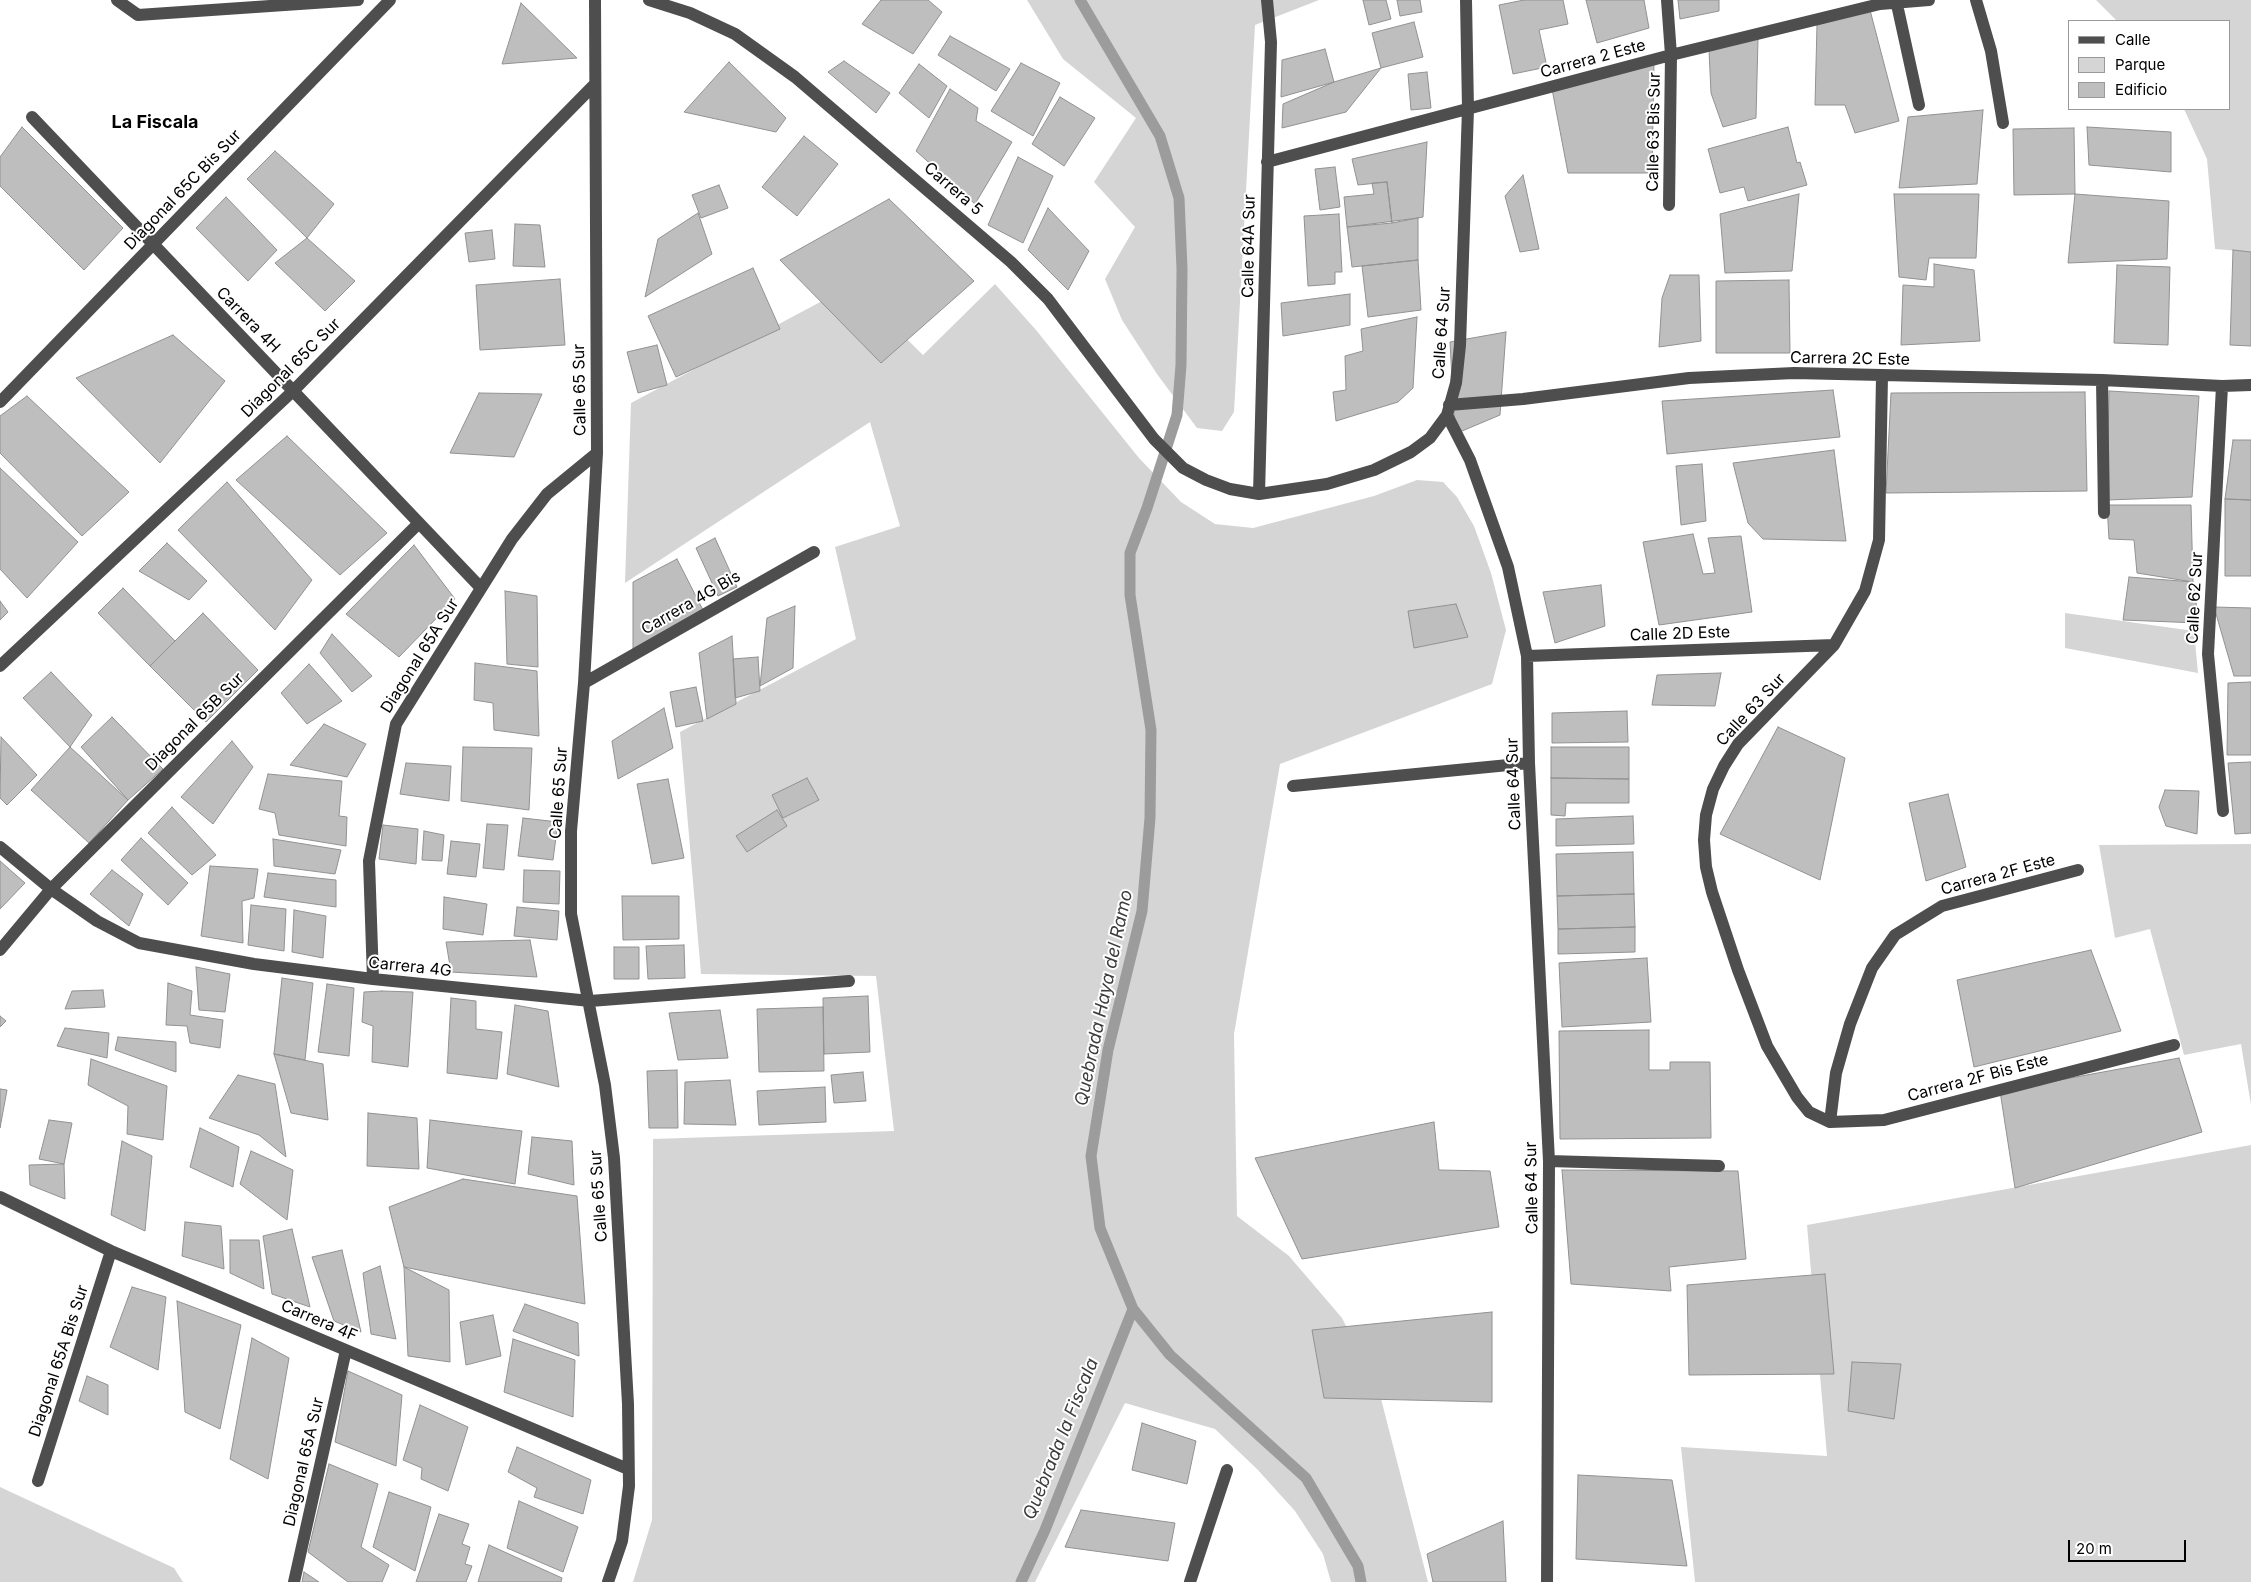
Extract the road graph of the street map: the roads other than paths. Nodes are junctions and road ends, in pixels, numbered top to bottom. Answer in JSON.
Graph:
{"nodes":[{"id":1,"x":117,"y":0,"type":"edge"},
{"id":2,"x":358,"y":0,"type":"edge"},
{"id":3,"x":390,"y":0,"type":"edge"},
{"id":4,"x":595,"y":0,"type":"edge"},
{"id":5,"x":648,"y":0,"type":"edge"},
{"id":6,"x":1267,"y":0,"type":"edge"},
{"id":7,"x":1466,"y":0,"type":"edge"},
{"id":8,"x":1668,"y":0,"type":"edge"},
{"id":9,"x":1929,"y":0,"type":"edge"},
{"id":10,"x":1976,"y":0,"type":"edge"},
{"id":11,"x":1897,"y":1,"type":"edge"},
{"id":12,"x":1671,"y":55,"type":"junction"},
{"id":13,"x":595,"y":84,"type":"junction"},
{"id":14,"x":1919,"y":106,"type":"dead end"},
{"id":15,"x":1468,"y":109,"type":"junction"},
{"id":16,"x":32,"y":117,"type":"dead end"},
{"id":17,"x":2003,"y":123,"type":"dead end"},
{"id":18,"x":1267,"y":162,"type":"junction"},
{"id":19,"x":1669,"y":205,"type":"dead end"},
{"id":20,"x":153,"y":244,"type":"junction"},
{"id":21,"x":1882,"y":376,"type":"junction"},
{"id":22,"x":2102,"y":380,"type":"junction"},
{"id":23,"x":2251,"y":384,"type":"edge"},
{"id":24,"x":2222,"y":386,"type":"junction"},
{"id":25,"x":293,"y":391,"type":"junction"},
{"id":26,"x":0,"y":402,"type":"edge"},
{"id":27,"x":1448,"y":410,"type":"junction"},
{"id":28,"x":597,"y":453,"type":"junction"},
{"id":29,"x":1260,"y":494,"type":"junction"},
{"id":30,"x":2104,"y":514,"type":"dead end"},
{"id":31,"x":419,"y":522,"type":"junction"},
{"id":32,"x":814,"y":552,"type":"dead end"},
{"id":33,"x":481,"y":588,"type":"junction"},
{"id":34,"x":1834,"y":645,"type":"junction"},
{"id":35,"x":1527,"y":656,"type":"junction"},
{"id":36,"x":0,"y":666,"type":"edge"},
{"id":37,"x":584,"y":683,"type":"junction"},
{"id":38,"x":1529,"y":763,"type":"junction"},
{"id":39,"x":1293,"y":786,"type":"dead end"},
{"id":40,"x":2223,"y":811,"type":"dead end"},
{"id":41,"x":0,"y":847,"type":"edge"},
{"id":42,"x":2078,"y":870,"type":"dead end"},
{"id":43,"x":51,"y":889,"type":"junction"},
{"id":44,"x":0,"y":950,"type":"edge"},
{"id":45,"x":373,"y":980,"type":"junction"},
{"id":46,"x":849,"y":980,"type":"dead end"},
{"id":47,"x":590,"y":1001,"type":"junction"},
{"id":48,"x":2174,"y":1045,"type":"dead end"},
{"id":49,"x":1797,"y":1097,"type":"joint"},
{"id":50,"x":1830,"y":1122,"type":"junction"},
{"id":51,"x":1549,"y":1162,"type":"junction"},
{"id":52,"x":1719,"y":1166,"type":"dead end"},
{"id":53,"x":0,"y":1197,"type":"edge"},
{"id":54,"x":111,"y":1251,"type":"junction"},
{"id":55,"x":346,"y":1350,"type":"junction"},
{"id":56,"x":628,"y":1469,"type":"junction"},
{"id":57,"x":1227,"y":1470,"type":"dead end"},
{"id":58,"x":38,"y":1481,"type":"dead end"},
{"id":59,"x":294,"y":1582,"type":"edge"},
{"id":60,"x":608,"y":1582,"type":"edge"},
{"id":61,"x":1190,"y":1582,"type":"edge"},
{"id":62,"x":1547,"y":1582,"type":"edge"}],
"edges":[{"from":1,"to":2,"type":"street"},
{"from":3,"to":20,"type":"street","name":"Diagonal 65C Bis Sur"},
{"from":4,"to":13,"type":"street","name":"Calle 65 Sur"},
{"from":5,"to":29,"type":"street","name":"Carrera 5"},
{"from":6,"to":18,"type":"street","name":"Calle 64A Sur"},
{"from":7,"to":15,"type":"street","name":"Calle 64 Sur"},
{"from":8,"to":12,"type":"street","name":"Calle 63 Bis Sur"},
{"from":9,"to":11,"type":"street","name":"Carrera 2 Este"},
{"from":10,"to":17,"type":"street"},
{"from":11,"to":12,"type":"street","name":"Carrera 2 Este"},
{"from":11,"to":14,"type":"street"},
{"from":12,"to":15,"type":"street","name":"Carrera 2 Este"},
{"from":12,"to":19,"type":"street","name":"Calle 63 Bis Sur"},
{"from":13,"to":25,"type":"street","name":"Diagonal 65C Sur"},
{"from":13,"to":28,"type":"street","name":"Calle 65 Sur"},
{"from":15,"to":18,"type":"street","name":"Carrera 2 Este"},
{"from":15,"to":27,"type":"street","name":"Calle 64 Sur"},
{"from":16,"to":20,"type":"street","name":"Carrera 4H"},
{"from":18,"to":29,"type":"street","name":"Calle 64A Sur"},
{"from":20,"to":25,"type":"street","name":"Carrera 4H"},
{"from":20,"to":26,"type":"street","name":"Diagonal 65C Bis Sur"},
{"from":21,"to":22,"type":"street","name":"Carrera 2C Este"},
{"from":21,"to":27,"type":"street","name":"Carrera 2C Este"},
{"from":21,"to":34,"type":"street","name":"Calle 63 Sur"},
{"from":22,"to":24,"type":"street","name":"Carrera 2C Este"},
{"from":22,"to":30,"type":"street"},
{"from":23,"to":24,"type":"street","name":"Carrera 2C Este"},
{"from":24,"to":40,"type":"street","name":"Calle 62 Sur"},
{"from":25,"to":31,"type":"street","name":"Carrera 4H"},
{"from":25,"to":36,"type":"street","name":"Diagonal 65C Sur"},
{"from":27,"to":29,"type":"street"},
{"from":27,"to":35,"type":"street","name":"Calle 64 Sur"},
{"from":28,"to":33,"type":"street","name":"Diagonal 65A Sur"},
{"from":28,"to":37,"type":"street","name":"Calle 65 Sur"},
{"from":31,"to":33,"type":"street","name":"Carrera 4H"},
{"from":31,"to":43,"type":"street","name":"Diagonal 65B Sur"},
{"from":32,"to":37,"type":"street","name":"Carrera 4G Bis"},
{"from":33,"to":45,"type":"street","name":"Diagonal 65A Sur"},
{"from":34,"to":35,"type":"street","name":"Calle 2D Este"},
{"from":34,"to":49,"type":"street","name":"Calle 63 Sur"},
{"from":35,"to":38,"type":"street","name":"Calle 64 Sur"},
{"from":37,"to":47,"type":"street","name":"Calle 65 Sur"},
{"from":38,"to":39,"type":"street"},
{"from":38,"to":51,"type":"street","name":"Calle 64 Sur"},
{"from":41,"to":43,"type":"street","name":"Carrera 4G"},
{"from":42,"to":50,"type":"street","name":"Carrera 2F Este"},
{"from":43,"to":44,"type":"street","name":"Diagonal 65B Sur"},
{"from":43,"to":45,"type":"street","name":"Carrera 4G"},
{"from":45,"to":47,"type":"street","name":"Carrera 4G"},
{"from":46,"to":47,"type":"street","name":"Carrera 4G"},
{"from":47,"to":56,"type":"street","name":"Calle 65 Sur"},
{"from":48,"to":50,"type":"street","name":"Carrera 2F Bis Este"},
{"from":49,"to":50,"type":"street","name":"Carrera 2F Bis Este"},
{"from":51,"to":52,"type":"street"},
{"from":51,"to":62,"type":"street","name":"Calle 64 Sur"},
{"from":53,"to":54,"type":"street","name":"Carrera 4F"},
{"from":54,"to":55,"type":"street","name":"Carrera 4F"},
{"from":54,"to":58,"type":"street","name":"Diagonal 65A Bis Sur"},
{"from":55,"to":56,"type":"street","name":"Carrera 4F"},
{"from":55,"to":59,"type":"street","name":"Diagonal 65A Sur"},
{"from":56,"to":60,"type":"street","name":"Calle 65 Sur"},
{"from":57,"to":61,"type":"street"}]}
